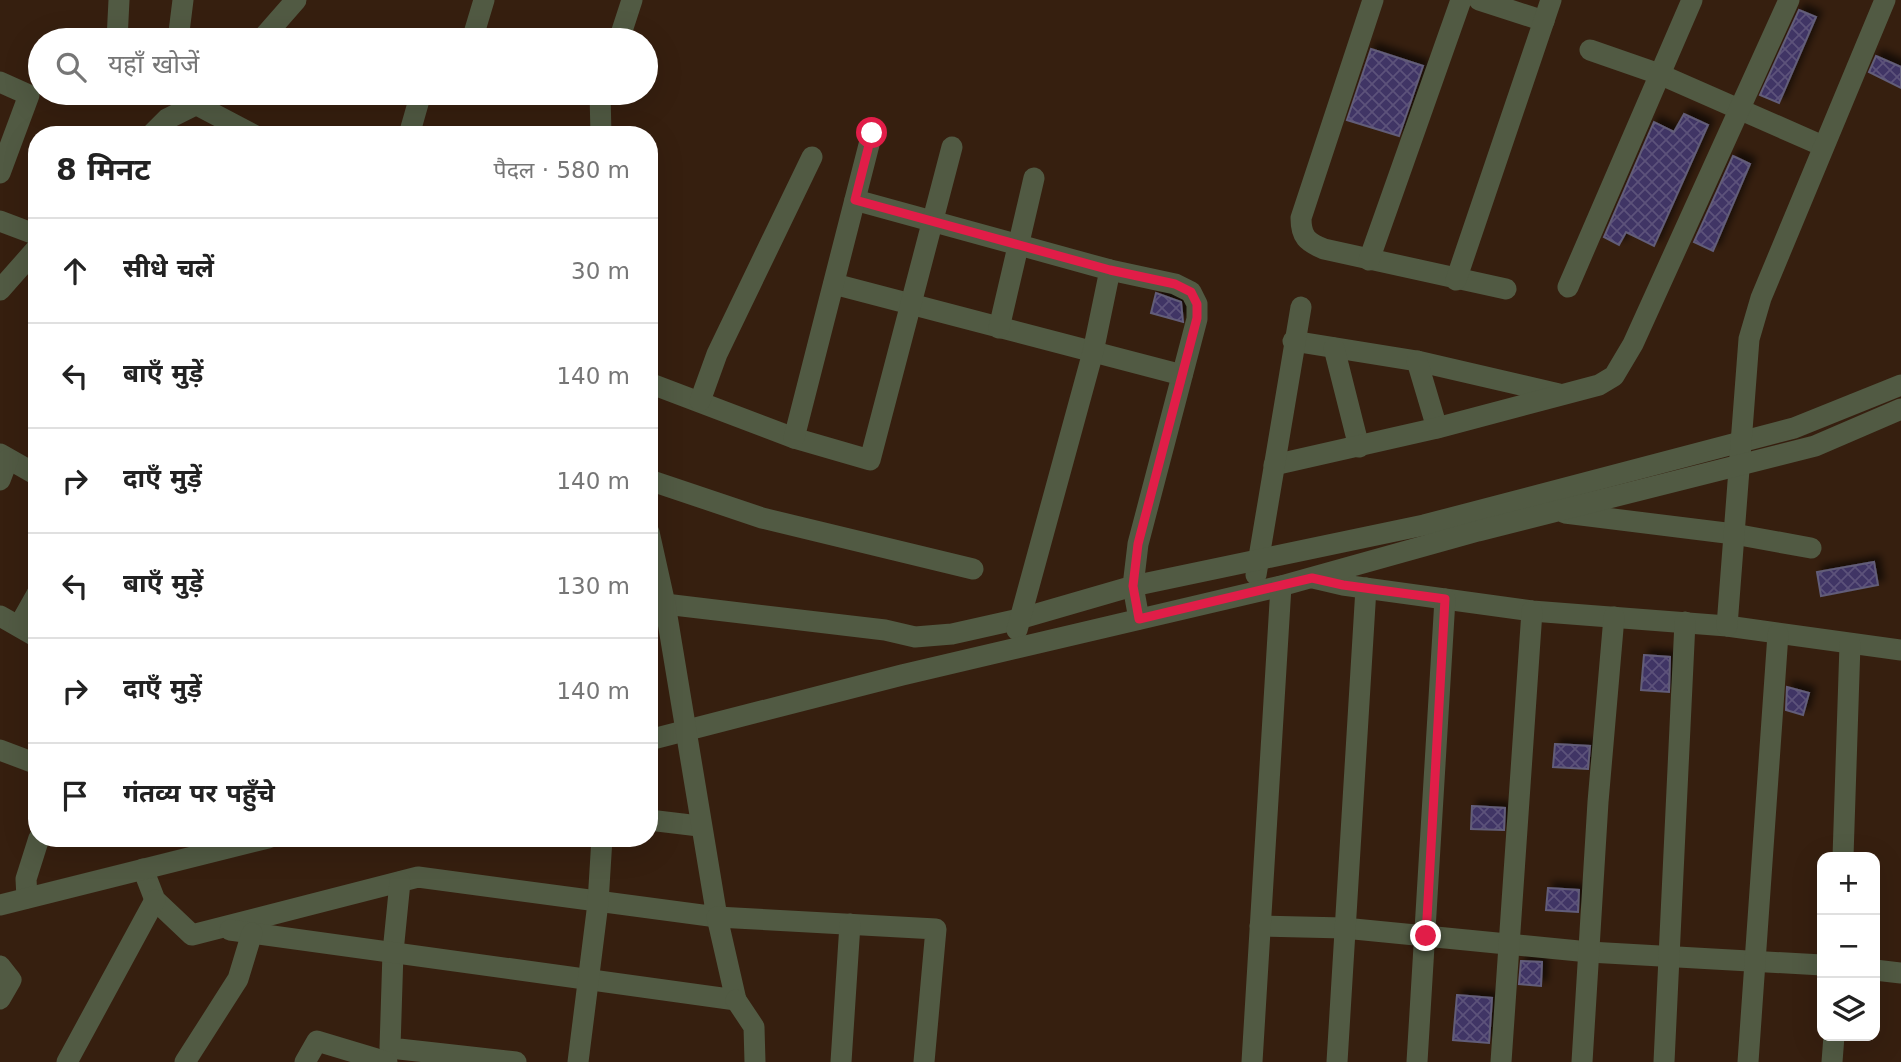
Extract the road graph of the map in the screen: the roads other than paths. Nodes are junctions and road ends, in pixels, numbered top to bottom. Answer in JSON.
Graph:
{"nodes":[{"id":1,"x":120,"y":0,"type":"edge"},
{"id":2,"x":183,"y":0,"type":"edge"},
{"id":3,"x":296,"y":0,"type":"edge"},
{"id":4,"x":484,"y":0,"type":"edge"},
{"id":5,"x":632,"y":0,"type":"edge"},
{"id":6,"x":1373,"y":0,"type":"edge"},
{"id":7,"x":1461,"y":0,"type":"edge"},
{"id":8,"x":1479,"y":0,"type":"edge"},
{"id":9,"x":1551,"y":0,"type":"edge"},
{"id":10,"x":1692,"y":0,"type":"edge"},
{"id":11,"x":1789,"y":0,"type":"edge"},
{"id":12,"x":1885,"y":0,"type":"edge"},
{"id":13,"x":1544,"y":21,"type":"junction"},
{"id":14,"x":118,"y":28,"type":"edge"},
{"id":15,"x":180,"y":28,"type":"edge"},
{"id":16,"x":272,"y":28,"type":"edge"},
{"id":17,"x":476,"y":28,"type":"edge"},
{"id":18,"x":623,"y":28,"type":"edge"},
{"id":19,"x":1590,"y":50,"type":"dead end"},
{"id":20,"x":1659,"y":74,"type":"junction"},
{"id":21,"x":0,"y":82,"type":"edge"},
{"id":22,"x":28,"y":95,"type":"edge"},
{"id":23,"x":28,"y":98,"type":"edge"},
{"id":24,"x":184,"y":105,"type":"edge"},
{"id":25,"x":202,"y":105,"type":"edge"},
{"id":26,"x":418,"y":105,"type":"edge"},
{"id":27,"x":600,"y":105,"type":"edge"},
{"id":28,"x":1741,"y":112,"type":"junction"},
{"id":29,"x":160,"y":126,"type":"edge"},
{"id":30,"x":238,"y":126,"type":"edge"},
{"id":31,"x":412,"y":126,"type":"edge"},
{"id":32,"x":601,"y":126,"type":"edge"},
{"id":33,"x":872,"y":133,"type":"dead end"},
{"id":34,"x":1823,"y":146,"type":"junction"},
{"id":35,"x":952,"y":147,"type":"dead end"},
{"id":36,"x":812,"y":157,"type":"dead end"},
{"id":37,"x":0,"y":173,"type":"edge"},
{"id":38,"x":1034,"y":178,"type":"dead end"},
{"id":39,"x":855,"y":200,"type":"junction"},
{"id":40,"x":935,"y":219,"type":"junction"},
{"id":41,"x":0,"y":221,"type":"edge"},
{"id":42,"x":28,"y":232,"type":"edge"},
{"id":43,"x":1018,"y":246,"type":"junction"},
{"id":44,"x":28,"y":258,"type":"edge"},
{"id":45,"x":1369,"y":260,"type":"junction"},
{"id":46,"x":1110,"y":270,"type":"junction"},
{"id":47,"x":1456,"y":280,"type":"junction"},
{"id":48,"x":834,"y":284,"type":"junction"},
{"id":49,"x":1568,"y":287,"type":"dead end"},
{"id":50,"x":1506,"y":289,"type":"dead end"},
{"id":51,"x":0,"y":290,"type":"edge"},
{"id":52,"x":913,"y":304,"type":"junction"},
{"id":53,"x":1301,"y":307,"type":"dead end"},
{"id":54,"x":999,"y":328,"type":"junction"},
{"id":55,"x":1293,"y":341,"type":"junction"},
{"id":56,"x":1334,"y":348,"type":"junction"},
{"id":57,"x":1093,"y":352,"type":"junction"},
{"id":58,"x":1417,"y":361,"type":"junction"},
{"id":59,"x":1182,"y":375,"type":"junction"},
{"id":60,"x":1901,"y":385,"type":"edge"},
{"id":61,"x":658,"y":386,"type":"edge"},
{"id":62,"x":1564,"y":395,"type":"junction"},
{"id":63,"x":700,"y":401,"type":"junction"},
{"id":64,"x":1901,"y":410,"type":"edge"},
{"id":65,"x":1437,"y":428,"type":"junction"},
{"id":66,"x":794,"y":438,"type":"junction"},
{"id":67,"x":1359,"y":447,"type":"junction"},
{"id":68,"x":1740,"y":452,"type":"junction"},
{"id":69,"x":4,"y":457,"type":"edge"},
{"id":70,"x":1274,"y":465,"type":"junction"},
{"id":71,"x":28,"y":470,"type":"edge"},
{"id":72,"x":0,"y":480,"type":"edge"},
{"id":73,"x":658,"y":483,"type":"edge"},
{"id":74,"x":1553,"y":512,"type":"junction"},
{"id":75,"x":1734,"y":534,"type":"junction"},
{"id":76,"x":1811,"y":548,"type":"dead end"},
{"id":77,"x":973,"y":569,"type":"dead end"},
{"id":78,"x":658,"y":572,"type":"edge"},
{"id":79,"x":1256,"y":575,"type":"junction"},
{"id":80,"x":1312,"y":578,"type":"junction"},
{"id":81,"x":1281,"y":586,"type":"junction"},
{"id":82,"x":1366,"y":588,"type":"junction"},
{"id":83,"x":1445,"y":599,"type":"junction"},
{"id":84,"x":1136,"y":602,"type":"junction"},
{"id":85,"x":665,"y":604,"type":"junction"},
{"id":86,"x":1532,"y":611,"type":"junction"},
{"id":87,"x":0,"y":616,"type":"edge"},
{"id":88,"x":1614,"y":617,"type":"junction"},
{"id":89,"x":1685,"y":622,"type":"junction"},
{"id":90,"x":1727,"y":626,"type":"junction"},
{"id":91,"x":28,"y":631,"type":"edge"},
{"id":92,"x":1778,"y":634,"type":"junction"},
{"id":93,"x":1016,"y":635,"type":"junction"},
{"id":94,"x":1850,"y":644,"type":"junction"},
{"id":95,"x":1901,"y":650,"type":"edge"},
{"id":96,"x":685,"y":723,"type":"junction"},
{"id":97,"x":658,"y":736,"type":"edge"},
{"id":98,"x":0,"y":750,"type":"edge"},
{"id":99,"x":28,"y":761,"type":"edge"},
{"id":100,"x":658,"y":821,"type":"edge"},
{"id":101,"x":699,"y":826,"type":"junction"},
{"id":102,"x":37,"y":847,"type":"edge"},
{"id":103,"x":232,"y":847,"type":"edge"},
{"id":104,"x":601,"y":847,"type":"edge"},
{"id":105,"x":1843,"y":852,"type":"edge"},
{"id":106,"x":143,"y":869,"type":"junction"},
{"id":107,"x":400,"y":882,"type":"junction"},
{"id":108,"x":26,"y":889,"type":"junction"},
{"id":109,"x":155,"y":900,"type":"junction"},
{"id":110,"x":598,"y":903,"type":"junction"},
{"id":111,"x":0,"y":905,"type":"edge"},
{"id":112,"x":717,"y":917,"type":"junction"},
{"id":113,"x":850,"y":924,"type":"junction"},
{"id":114,"x":1260,"y":926,"type":"junction"},
{"id":115,"x":218,"y":928,"type":"junction"},
{"id":116,"x":1344,"y":928,"type":"junction"},
{"id":117,"x":252,"y":933,"type":"junction"},
{"id":118,"x":1426,"y":936,"type":"junction"},
{"id":119,"x":1508,"y":945,"type":"junction"},
{"id":120,"x":393,"y":952,"type":"junction"},
{"id":121,"x":1589,"y":952,"type":"junction"},
{"id":122,"x":1670,"y":957,"type":"junction"},
{"id":123,"x":1754,"y":959,"type":"junction"},
{"id":124,"x":1817,"y":965,"type":"edge"},
{"id":125,"x":0,"y":966,"type":"edge"},
{"id":126,"x":1880,"y":971,"type":"edge"},
{"id":127,"x":1901,"y":973,"type":"edge"},
{"id":128,"x":589,"y":980,"type":"junction"},
{"id":129,"x":0,"y":999,"type":"edge"},
{"id":130,"x":736,"y":1000,"type":"junction"},
{"id":131,"x":1834,"y":1041,"type":"edge"},
{"id":132,"x":388,"y":1057,"type":"edge"},
{"id":133,"x":66,"y":1062,"type":"edge"},
{"id":134,"x":185,"y":1062,"type":"edge"},
{"id":135,"x":305,"y":1062,"type":"edge"},
{"id":136,"x":516,"y":1062,"type":"edge"},
{"id":137,"x":578,"y":1062,"type":"edge"},
{"id":138,"x":755,"y":1062,"type":"edge"},
{"id":139,"x":841,"y":1062,"type":"edge"},
{"id":140,"x":924,"y":1062,"type":"edge"},
{"id":141,"x":1252,"y":1062,"type":"edge"},
{"id":142,"x":1337,"y":1062,"type":"edge"},
{"id":143,"x":1417,"y":1062,"type":"edge"},
{"id":144,"x":1501,"y":1062,"type":"edge"},
{"id":145,"x":1582,"y":1062,"type":"edge"},
{"id":146,"x":1664,"y":1062,"type":"edge"},
{"id":147,"x":1748,"y":1062,"type":"edge"},
{"id":148,"x":1832,"y":1062,"type":"edge"}],
"edges":[{"from":1,"to":14,"type":"street"},
{"from":2,"to":15,"type":"street"},
{"from":3,"to":16,"type":"street"},
{"from":4,"to":17,"type":"street"},
{"from":5,"to":18,"type":"street"},
{"from":6,"to":45,"type":"street"},
{"from":7,"to":45,"type":"street"},
{"from":8,"to":13,"type":"street"},
{"from":9,"to":13,"type":"street"},
{"from":10,"to":20,"type":"street"},
{"from":11,"to":28,"type":"street"},
{"from":12,"to":34,"type":"street"},
{"from":13,"to":47,"type":"street"},
{"from":19,"to":20,"type":"street"},
{"from":20,"to":28,"type":"street"},
{"from":20,"to":49,"type":"street"},
{"from":21,"to":22,"type":"street"},
{"from":23,"to":37,"type":"street"},
{"from":24,"to":29,"type":"street"},
{"from":25,"to":30,"type":"street"},
{"from":26,"to":31,"type":"street"},
{"from":27,"to":32,"type":"street"},
{"from":28,"to":34,"type":"street"},
{"from":28,"to":62,"type":"street"},
{"from":33,"to":39,"type":"street"},
{"from":34,"to":68,"type":"street"},
{"from":35,"to":40,"type":"street"},
{"from":36,"to":63,"type":"street"},
{"from":38,"to":43,"type":"street"},
{"from":39,"to":40,"type":"street"},
{"from":39,"to":48,"type":"street"},
{"from":40,"to":43,"type":"street"},
{"from":40,"to":52,"type":"street"},
{"from":41,"to":42,"type":"street"},
{"from":43,"to":46,"type":"street"},
{"from":43,"to":54,"type":"street"},
{"from":44,"to":51,"type":"street"},
{"from":45,"to":47,"type":"street"},
{"from":46,"to":57,"type":"street"},
{"from":46,"to":59,"type":"street"},
{"from":47,"to":50,"type":"street"},
{"from":48,"to":52,"type":"street"},
{"from":48,"to":66,"type":"street"},
{"from":52,"to":54,"type":"street"},
{"from":52,"to":66,"type":"street"},
{"from":53,"to":55,"type":"street"},
{"from":54,"to":57,"type":"street"},
{"from":55,"to":56,"type":"street"},
{"from":55,"to":70,"type":"street"},
{"from":56,"to":58,"type":"street"},
{"from":56,"to":67,"type":"street"},
{"from":57,"to":59,"type":"street"},
{"from":57,"to":93,"type":"street"},
{"from":58,"to":62,"type":"street"},
{"from":58,"to":65,"type":"street"},
{"from":59,"to":84,"type":"street"},
{"from":60,"to":68,"type":"street"},
{"from":61,"to":63,"type":"street"},
{"from":62,"to":65,"type":"street"},
{"from":63,"to":66,"type":"street"},
{"from":64,"to":68,"type":"street"},
{"from":65,"to":67,"type":"street"},
{"from":67,"to":70,"type":"street"},
{"from":68,"to":74,"type":"street"},
{"from":68,"to":75,"type":"street"},
{"from":68,"to":79,"type":"street"},
{"from":69,"to":71,"type":"street"},
{"from":69,"to":72,"type":"street"},
{"from":70,"to":79,"type":"street"},
{"from":73,"to":77,"type":"street"},
{"from":74,"to":75,"type":"street"},
{"from":74,"to":80,"type":"street"},
{"from":75,"to":76,"type":"street"},
{"from":75,"to":90,"type":"street"},
{"from":78,"to":85,"type":"street"},
{"from":79,"to":81,"type":"street"},
{"from":79,"to":84,"type":"street"},
{"from":79,"to":84,"type":"street"},
{"from":80,"to":81,"type":"street"},
{"from":80,"to":82,"type":"street"},
{"from":81,"to":114,"type":"street"},
{"from":82,"to":83,"type":"street"},
{"from":82,"to":116,"type":"street"},
{"from":83,"to":86,"type":"street"},
{"from":83,"to":118,"type":"street"},
{"from":84,"to":93,"type":"street"},
{"from":84,"to":93,"type":"street"},
{"from":85,"to":93,"type":"street"},
{"from":85,"to":96,"type":"street"},
{"from":86,"to":88,"type":"street"},
{"from":86,"to":119,"type":"street"},
{"from":87,"to":91,"type":"street"},
{"from":88,"to":89,"type":"street"},
{"from":88,"to":121,"type":"street"},
{"from":89,"to":90,"type":"street"},
{"from":89,"to":122,"type":"street"},
{"from":90,"to":92,"type":"street"},
{"from":92,"to":94,"type":"street"},
{"from":92,"to":123,"type":"street"},
{"from":93,"to":96,"type":"street"},
{"from":94,"to":95,"type":"street"},
{"from":94,"to":105,"type":"street"},
{"from":96,"to":97,"type":"street"},
{"from":96,"to":101,"type":"street"},
{"from":98,"to":99,"type":"street"},
{"from":100,"to":101,"type":"street"},
{"from":101,"to":112,"type":"street"},
{"from":102,"to":108,"type":"street"},
{"from":103,"to":106,"type":"street"},
{"from":104,"to":110,"type":"street"},
{"from":106,"to":108,"type":"street"},
{"from":106,"to":109,"type":"street"},
{"from":107,"to":110,"type":"street"},
{"from":107,"to":115,"type":"street"},
{"from":107,"to":120,"type":"street"},
{"from":108,"to":111,"type":"street"},
{"from":109,"to":115,"type":"street"},
{"from":109,"to":133,"type":"street"},
{"from":110,"to":112,"type":"street"},
{"from":110,"to":128,"type":"street"},
{"from":112,"to":113,"type":"street"},
{"from":112,"to":130,"type":"street"},
{"from":113,"to":139,"type":"street"},
{"from":113,"to":140,"type":"street"},
{"from":114,"to":116,"type":"street"},
{"from":114,"to":141,"type":"street"},
{"from":115,"to":117,"type":"street"},
{"from":116,"to":118,"type":"street"},
{"from":116,"to":142,"type":"street"},
{"from":117,"to":120,"type":"street"},
{"from":117,"to":134,"type":"street"},
{"from":118,"to":119,"type":"street"},
{"from":118,"to":143,"type":"street"},
{"from":119,"to":121,"type":"street"},
{"from":119,"to":144,"type":"street"},
{"from":120,"to":128,"type":"street"},
{"from":120,"to":132,"type":"street"},
{"from":121,"to":122,"type":"street"},
{"from":121,"to":145,"type":"street"},
{"from":122,"to":123,"type":"street"},
{"from":122,"to":146,"type":"street"},
{"from":123,"to":124,"type":"street"},
{"from":123,"to":147,"type":"street"},
{"from":125,"to":129,"type":"street"},
{"from":126,"to":127,"type":"street"},
{"from":128,"to":130,"type":"street"},
{"from":128,"to":137,"type":"street"},
{"from":130,"to":138,"type":"street"},
{"from":131,"to":148,"type":"street"},
{"from":132,"to":135,"type":"street"},
{"from":132,"to":136,"type":"street"}]}
